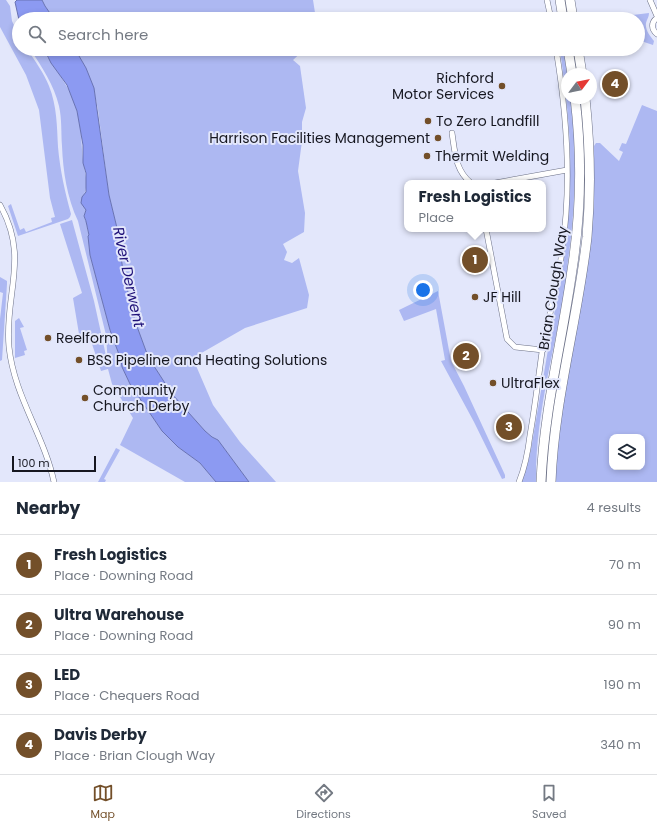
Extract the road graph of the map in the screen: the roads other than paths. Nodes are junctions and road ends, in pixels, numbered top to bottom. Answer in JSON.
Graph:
{"nodes":[{"id":1,"x":547,"y":0,"type":"edge"},
{"id":2,"x":560,"y":0,"type":"edge"},
{"id":3,"x":570,"y":0,"type":"edge"},
{"id":4,"x":650,"y":0,"type":"edge"},
{"id":5,"x":550,"y":12,"type":"edge"},
{"id":6,"x":562,"y":12,"type":"edge"},
{"id":7,"x":572,"y":12,"type":"edge"},
{"id":8,"x":657,"y":17,"type":"edge"},
{"id":9,"x":657,"y":34,"type":"edge"},
{"id":10,"x":557,"y":56,"type":"edge"},
{"id":11,"x":569,"y":56,"type":"edge"},
{"id":12,"x":579,"y":56,"type":"edge"},
{"id":13,"x":571,"y":68,"type":"edge"},
{"id":14,"x":581,"y":68,"type":"edge"},
{"id":15,"x":576,"y":104,"type":"edge"},
{"id":16,"x":585,"y":104,"type":"edge"},
{"id":17,"x":452,"y":133,"type":"dead end"},
{"id":18,"x":567,"y":170,"type":"junction"},
{"id":19,"x":468,"y":180,"type":"edge"},
{"id":20,"x":512,"y":180,"type":"edge"},
{"id":21,"x":0,"y":205,"type":"edge"},
{"id":22,"x":487,"y":232,"type":"edge"},
{"id":23,"x":543,"y":350,"type":"junction"},
{"id":24,"x":54,"y":482,"type":"edge"},
{"id":25,"x":519,"y":482,"type":"edge"},
{"id":26,"x":540,"y":482,"type":"edge"},
{"id":27,"x":550,"y":482,"type":"edge"}],
"edges":[{"from":1,"to":5,"type":"street"},
{"from":2,"to":6,"type":"highway"},
{"from":3,"to":7,"type":"highway"},
{"from":4,"to":8,"type":"street"},
{"from":8,"to":9,"type":"street"},
{"from":10,"to":18,"type":"street"},
{"from":11,"to":13,"type":"highway"},
{"from":12,"to":14,"type":"highway"},
{"from":15,"to":26,"type":"highway","name":"Brian Clough Way"},
{"from":16,"to":27,"type":"highway","name":"Brian Clough Way"},
{"from":17,"to":19,"type":"street"},
{"from":18,"to":20,"type":"street"},
{"from":18,"to":23,"type":"street"},
{"from":21,"to":24,"type":"street"},
{"from":22,"to":23,"type":"street"},
{"from":23,"to":25,"type":"street"}]}
